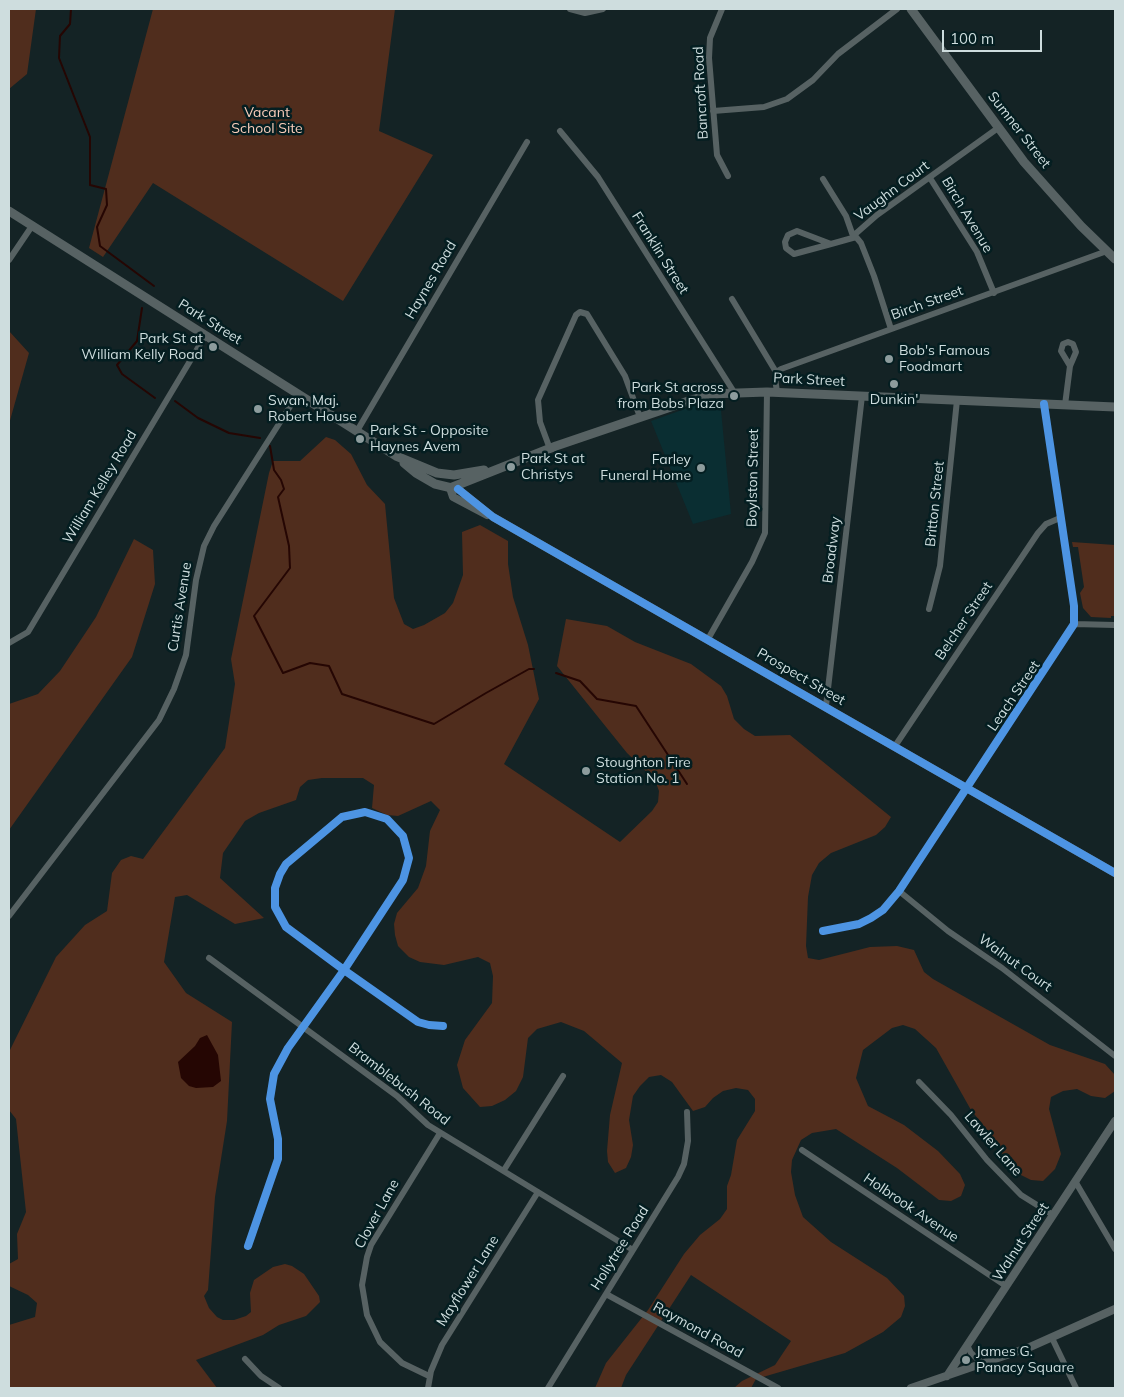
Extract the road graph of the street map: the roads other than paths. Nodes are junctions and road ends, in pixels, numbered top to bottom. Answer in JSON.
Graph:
{"nodes":[{"id":1,"x":570,"y":9,"type":"edge"},
{"id":2,"x":603,"y":9,"type":"edge"},
{"id":3,"x":722,"y":9,"type":"edge"},
{"id":4,"x":896,"y":9,"type":"edge"},
{"id":5,"x":911,"y":9,"type":"edge"},
{"id":6,"x":713,"y":111,"type":"junction"},
{"id":7,"x":998,"y":128,"type":"junction"},
{"id":8,"x":560,"y":131,"type":"dead end"},
{"id":9,"x":526,"y":142,"type":"dead end"},
{"id":10,"x":728,"y":176,"type":"dead end"},
{"id":11,"x":930,"y":178,"type":"junction"},
{"id":12,"x":823,"y":179,"type":"dead end"},
{"id":13,"x":9,"y":211,"type":"edge"},
{"id":14,"x":32,"y":226,"type":"junction"},
{"id":15,"x":853,"y":236,"type":"junction"},
{"id":16,"x":831,"y":244,"type":"junction"},
{"id":17,"x":1107,"y":251,"type":"junction"},
{"id":18,"x":1115,"y":259,"type":"edge"},
{"id":19,"x":9,"y":260,"type":"edge"},
{"id":20,"x":994,"y":293,"type":"junction"},
{"id":21,"x":732,"y":298,"type":"dead end"},
{"id":22,"x":891,"y":329,"type":"junction"},
{"id":23,"x":205,"y":336,"type":"junction"},
{"id":24,"x":1070,"y":366,"type":"dead end"},
{"id":25,"x":776,"y":372,"type":"junction"},
{"id":26,"x":734,"y":392,"type":"junction"},
{"id":27,"x":767,"y":392,"type":"junction"},
{"id":28,"x":777,"y":392,"type":"junction"},
{"id":29,"x":298,"y":394,"type":"junction"},
{"id":30,"x":862,"y":396,"type":"junction"},
{"id":31,"x":957,"y":400,"type":"junction"},
{"id":32,"x":1044,"y":404,"type":"junction"},
{"id":33,"x":1065,"y":405,"type":"junction"},
{"id":34,"x":1115,"y":406,"type":"edge"},
{"id":35,"x":640,"y":416,"type":"junction"},
{"id":36,"x":357,"y":431,"type":"junction"},
{"id":37,"x":550,"y":449,"type":"junction"},
{"id":38,"x":396,"y":456,"type":"junction"},
{"id":39,"x":513,"y":462,"type":"junction"},
{"id":40,"x":450,"y":475,"type":"junction"},
{"id":41,"x":474,"y":478,"type":"junction"},
{"id":42,"x":467,"y":487,"type":"joint"},
{"id":43,"x":454,"y":488,"type":"junction"},
{"id":44,"x":475,"y":502,"type":"junction"},
{"id":45,"x":494,"y":517,"type":"junction"},
{"id":46,"x":1060,"y":518,"type":"junction"},
{"id":47,"x":929,"y":609,"type":"dead end"},
{"id":48,"x":1074,"y":624,"type":"junction"},
{"id":49,"x":1115,"y":625,"type":"edge"},
{"id":50,"x":708,"y":639,"type":"junction"},
{"id":51,"x":9,"y":643,"type":"edge"},
{"id":52,"x":826,"y":706,"type":"junction"},
{"id":53,"x":895,"y":746,"type":"junction"},
{"id":54,"x":968,"y":788,"type":"junction"},
{"id":55,"x":1115,"y":873,"type":"edge"},
{"id":56,"x":899,"y":891,"type":"junction"},
{"id":57,"x":9,"y":916,"type":"edge"},
{"id":58,"x":823,"y":931,"type":"dead end"},
{"id":59,"x":209,"y":958,"type":"dead end"},
{"id":60,"x":344,"y":970,"type":"junction"},
{"id":61,"x":444,"y":1026,"type":"dead end"},
{"id":62,"x":303,"y":1027,"type":"junction"},
{"id":63,"x":1115,"y":1056,"type":"edge"},
{"id":64,"x":563,"y":1076,"type":"dead end"},
{"id":65,"x":918,"y":1082,"type":"dead end"},
{"id":66,"x":688,"y":1112,"type":"dead end"},
{"id":67,"x":1115,"y":1121,"type":"edge"},
{"id":68,"x":440,"y":1133,"type":"junction"},
{"id":69,"x":802,"y":1150,"type":"dead end"},
{"id":70,"x":504,"y":1170,"type":"junction"},
{"id":71,"x":1075,"y":1181,"type":"junction"},
{"id":72,"x":538,"y":1192,"type":"junction"},
{"id":73,"x":1053,"y":1215,"type":"junction"},
{"id":74,"x":248,"y":1246,"type":"dead end"},
{"id":75,"x":1115,"y":1249,"type":"edge"},
{"id":76,"x":633,"y":1250,"type":"junction"},
{"id":77,"x":1006,"y":1286,"type":"junction"},
{"id":78,"x":606,"y":1294,"type":"junction"},
{"id":79,"x":1114,"y":1309,"type":"edge"},
{"id":80,"x":1052,"y":1338,"type":"junction"},
{"id":81,"x":967,"y":1345,"type":"junction"},
{"id":82,"x":244,"y":1359,"type":"dead end"},
{"id":83,"x":982,"y":1364,"type":"junction"},
{"id":84,"x":429,"y":1376,"type":"junction"},
{"id":85,"x":947,"y":1376,"type":"junction"},
{"id":86,"x":279,"y":1388,"type":"edge"},
{"id":87,"x":428,"y":1388,"type":"edge"},
{"id":88,"x":548,"y":1388,"type":"edge"},
{"id":89,"x":778,"y":1388,"type":"edge"},
{"id":90,"x":911,"y":1388,"type":"edge"},
{"id":91,"x":1076,"y":1388,"type":"edge"}],
"edges":[{"from":1,"to":2,"type":"street"},
{"from":3,"to":6,"type":"street","name":"Bancroft Road"},
{"from":4,"to":6,"type":"street"},
{"from":5,"to":7,"type":"main road","name":"Sumner Street"},
{"from":6,"to":10,"type":"street","name":"Bancroft Road"},
{"from":7,"to":11,"type":"street","name":"Vaughn Court"},
{"from":7,"to":17,"type":"main road","name":"Sumner Street"},
{"from":8,"to":26,"type":"street","name":"Franklin Street"},
{"from":9,"to":36,"type":"street","name":"Haynes Road"},
{"from":11,"to":15,"type":"street","name":"Vaughn Court"},
{"from":11,"to":20,"type":"street","name":"Birch Avenue"},
{"from":12,"to":15,"type":"street","name":"Vaughn Court"},
{"from":13,"to":14,"type":"main road","name":"Park Street"},
{"from":14,"to":19,"type":"street"},
{"from":14,"to":23,"type":"main road","name":"Park Street"},
{"from":15,"to":16,"type":"street"},
{"from":15,"to":22,"type":"street"},
{"from":16,"to":16,"type":"street"},
{"from":17,"to":18,"type":"main road","name":"Sumner Street"},
{"from":17,"to":20,"type":"street","name":"Birch Street"},
{"from":20,"to":22,"type":"street","name":"Birch Street"},
{"from":21,"to":25,"type":"street"},
{"from":22,"to":25,"type":"street","name":"Birch Street"},
{"from":23,"to":29,"type":"main road","name":"Park Street"},
{"from":23,"to":51,"type":"street","name":"William Kelley Road"},
{"from":24,"to":33,"type":"street"},
{"from":25,"to":28,"type":"street"},
{"from":26,"to":27,"type":"main road","name":"Park Street"},
{"from":26,"to":35,"type":"main road","name":"Park Street"},
{"from":27,"to":28,"type":"main road","name":"Park Street"},
{"from":27,"to":50,"type":"street","name":"Boylston Street"},
{"from":28,"to":30,"type":"main road","name":"Park Street"},
{"from":29,"to":36,"type":"main road","name":"Park Street"},
{"from":29,"to":57,"type":"street","name":"Curtis Avenue"},
{"from":30,"to":31,"type":"main road","name":"Park Street"},
{"from":30,"to":52,"type":"street","name":"Broadway"},
{"from":31,"to":32,"type":"main road","name":"Park Street"},
{"from":31,"to":47,"type":"street","name":"Britton Street"},
{"from":32,"to":33,"type":"main road","name":"Park Street"},
{"from":32,"to":46,"type":"street"},
{"from":33,"to":34,"type":"main road","name":"Park Street"},
{"from":35,"to":37,"type":"main road","name":"Park Street"},
{"from":35,"to":37,"type":"street"},
{"from":36,"to":38,"type":"main road","name":"Park Street"},
{"from":37,"to":39,"type":"main road","name":"Park Street"},
{"from":38,"to":40,"type":"main road","name":"Park Street"},
{"from":38,"to":43,"type":"main road","name":"Park Street"},
{"from":39,"to":40,"type":"main road","name":"Park Street"},
{"from":39,"to":41,"type":"main road","name":"Park Street"},
{"from":40,"to":43,"type":"main road"},
{"from":41,"to":42,"type":"main road","name":"Park Street"},
{"from":41,"to":43,"type":"main road","name":"Park Street"},
{"from":42,"to":44,"type":"street","name":"Prospect Street"},
{"from":43,"to":44,"type":"street","name":"Prospect Street"},
{"from":43,"to":45,"type":"street","name":"Prospect Street"},
{"from":44,"to":45,"type":"street","name":"Prospect Street"},
{"from":45,"to":50,"type":"street","name":"Prospect Street"},
{"from":46,"to":48,"type":"street"},
{"from":46,"to":53,"type":"street","name":"Belcher Street"},
{"from":48,"to":49,"type":"street"},
{"from":48,"to":54,"type":"street","name":"Leach Street"},
{"from":50,"to":52,"type":"street","name":"Prospect Street"},
{"from":52,"to":53,"type":"street","name":"Prospect Street"},
{"from":53,"to":54,"type":"street","name":"Prospect Street"},
{"from":54,"to":55,"type":"street","name":"Prospect Street"},
{"from":54,"to":56,"type":"street","name":"Leach Street"},
{"from":56,"to":58,"type":"street","name":"Leach Street"},
{"from":56,"to":63,"type":"street","name":"Walnut Court"},
{"from":59,"to":62,"type":"street","name":"Bramblebush Road"},
{"from":60,"to":60,"type":"street"},
{"from":60,"to":61,"type":"street"},
{"from":60,"to":62,"type":"street"},
{"from":62,"to":68,"type":"street","name":"Bramblebush Road"},
{"from":62,"to":74,"type":"street"},
{"from":64,"to":70,"type":"street"},
{"from":65,"to":73,"type":"street","name":"Lawler Lane"},
{"from":66,"to":76,"type":"street","name":"Hollytree Road"},
{"from":67,"to":71,"type":"street","name":"Walnut Street"},
{"from":68,"to":70,"type":"street","name":"Bramblebush Road"},
{"from":68,"to":84,"type":"street","name":"Clover Lane"},
{"from":69,"to":77,"type":"street","name":"Holbrook Avenue"},
{"from":70,"to":72,"type":"street","name":"Bramblebush Road"},
{"from":71,"to":73,"type":"street","name":"Walnut Street"},
{"from":71,"to":75,"type":"street"},
{"from":72,"to":76,"type":"street","name":"Bramblebush Road"},
{"from":72,"to":84,"type":"street","name":"Mayflower Lane"},
{"from":73,"to":77,"type":"street","name":"Walnut Street"},
{"from":76,"to":78,"type":"street","name":"Hollytree Road"},
{"from":77,"to":81,"type":"street","name":"Walnut Street"},
{"from":78,"to":88,"type":"street","name":"Hollytree Road"},
{"from":78,"to":89,"type":"street","name":"Raymond Road"},
{"from":79,"to":80,"type":"street"},
{"from":80,"to":83,"type":"street"},
{"from":80,"to":91,"type":"street"},
{"from":81,"to":83,"type":"street"},
{"from":81,"to":85,"type":"street","name":"Walnut Street"},
{"from":82,"to":86,"type":"street"},
{"from":83,"to":85,"type":"street"},
{"from":84,"to":87,"type":"street","name":"Mayflower Lane"},
{"from":85,"to":90,"type":"street"}]}
